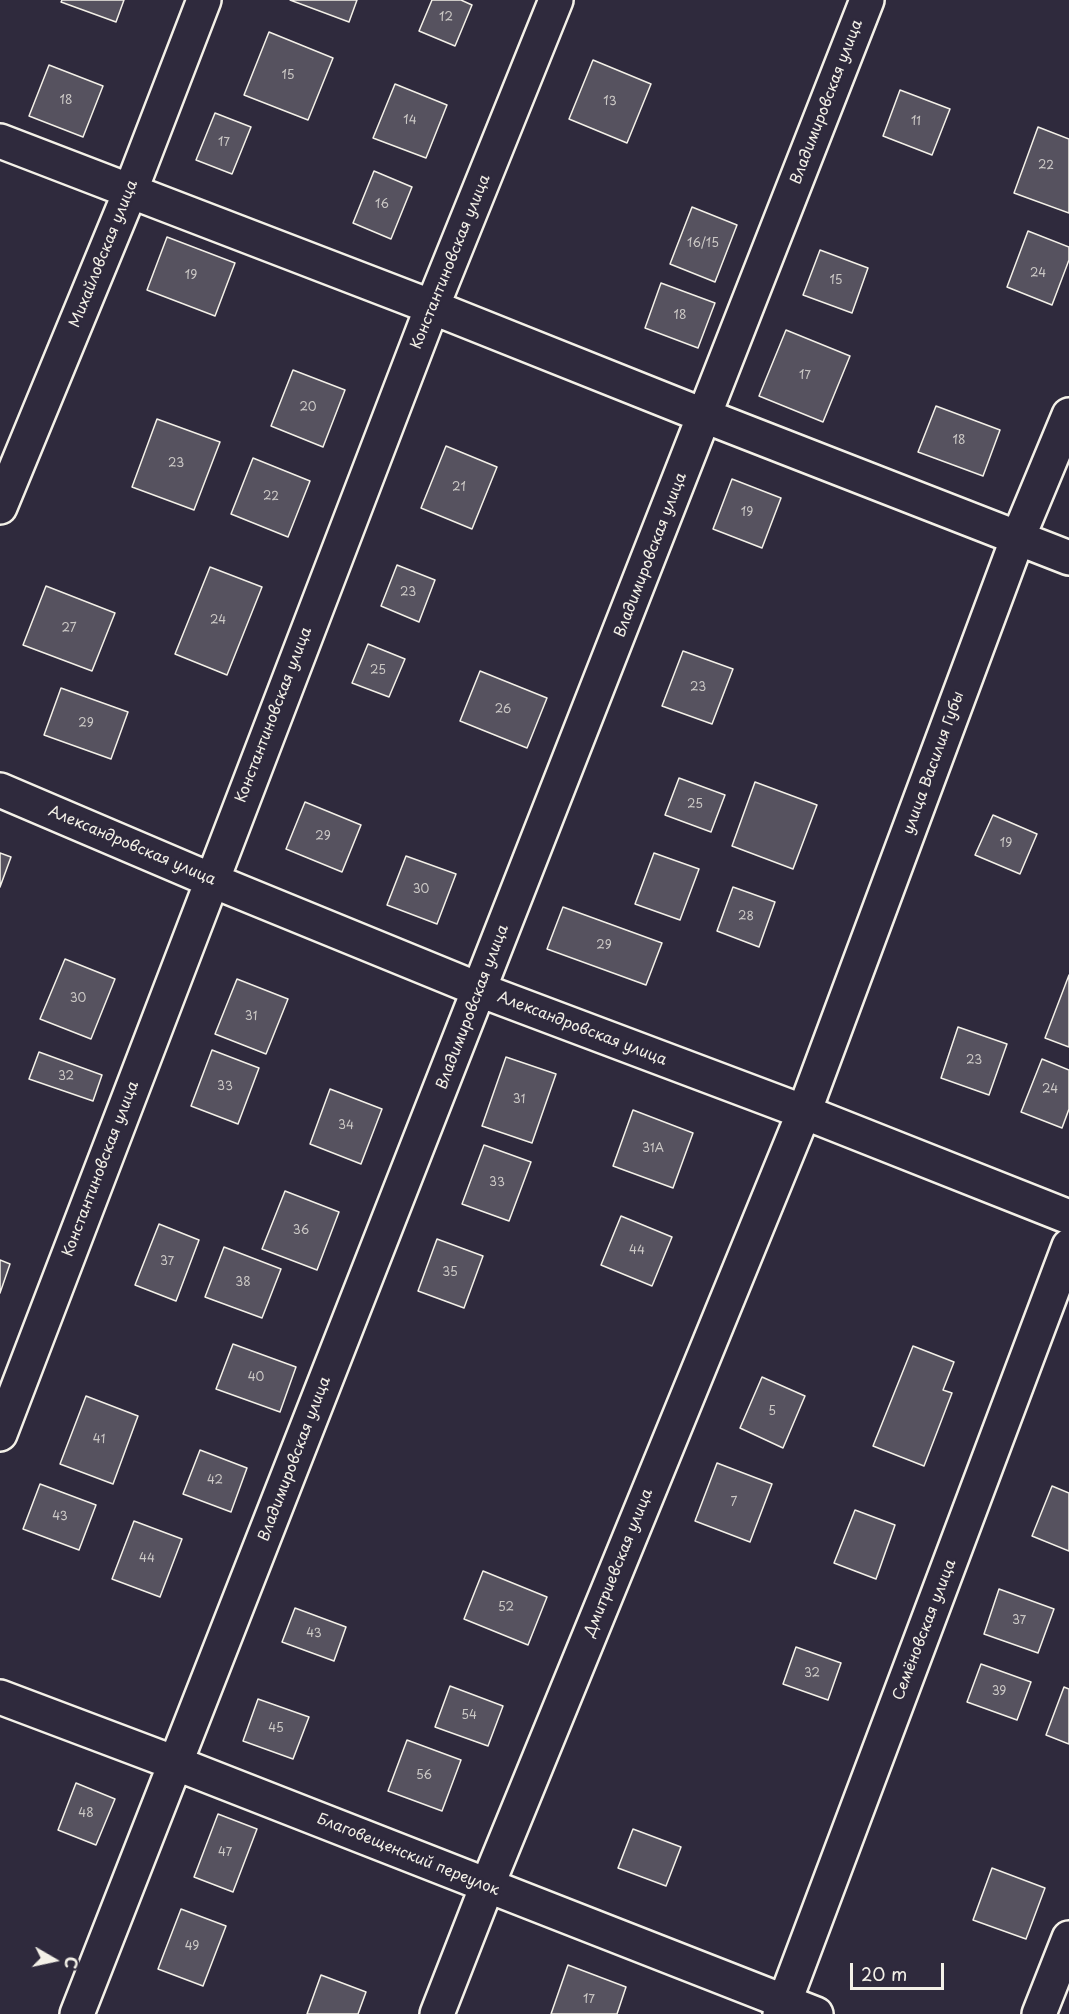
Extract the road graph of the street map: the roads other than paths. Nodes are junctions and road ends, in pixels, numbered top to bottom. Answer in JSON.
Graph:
{"nodes":[{"id":1,"x":204,"y":0,"type":"edge"},
{"id":2,"x":556,"y":0,"type":"edge"},
{"id":3,"x":867,"y":0,"type":"edge"},
{"id":4,"x":0,"y":141,"type":"edge"},
{"id":5,"x":130,"y":192,"type":"junction"},
{"id":6,"x":432,"y":307,"type":"junction"},
{"id":7,"x":1069,"y":416,"type":"edge"},
{"id":8,"x":705,"y":417,"type":"junction"},
{"id":9,"x":0,"y":507,"type":"edge"},
{"id":10,"x":1017,"y":540,"type":"junction"},
{"id":11,"x":1069,"y":558,"type":"edge"},
{"id":12,"x":0,"y":790,"type":"edge"},
{"id":13,"x":211,"y":880,"type":"junction"},
{"id":14,"x":480,"y":990,"type":"junction"},
{"id":15,"x":804,"y":1112,"type":"junction"},
{"id":16,"x":1069,"y":1217,"type":"edge"},
{"id":17,"x":1069,"y":1246,"type":"edge"},
{"id":18,"x":0,"y":1434,"type":"edge"},
{"id":19,"x":0,"y":1697,"type":"edge"},
{"id":20,"x":175,"y":1763,"type":"junction"},
{"id":21,"x":487,"y":1886,"type":"junction"},
{"id":22,"x":1069,"y":1938,"type":"edge"},
{"id":23,"x":783,"y":2008,"type":"edge"},
{"id":24,"x":77,"y":2014,"type":"edge"},
{"id":25,"x":437,"y":2014,"type":"edge"},
{"id":26,"x":816,"y":2014,"type":"edge"},
{"id":27,"x":1039,"y":2014,"type":"edge"}],
"edges":[{"from":1,"to":5,"type":"street","name":"Михайловская улица"},
{"from":2,"to":6,"type":"street","name":"Константиновская улица"},
{"from":3,"to":8,"type":"street","name":"Владимировская улица"},
{"from":4,"to":5,"type":"street"},
{"from":5,"to":6,"type":"street"},
{"from":5,"to":9,"type":"street","name":"Михайловская улица"},
{"from":6,"to":8,"type":"street"},
{"from":6,"to":13,"type":"street","name":"Константиновская улица"},
{"from":7,"to":10,"type":"street","name":"улица Василия Губы"},
{"from":8,"to":10,"type":"street"},
{"from":8,"to":14,"type":"street","name":"Владимировская улица"},
{"from":10,"to":11,"type":"street"},
{"from":10,"to":15,"type":"street","name":"улица Василия Губы"},
{"from":12,"to":13,"type":"street","name":"Александровская улица"},
{"from":13,"to":14,"type":"street","name":"Александровская улица"},
{"from":13,"to":18,"type":"street","name":"Константиновская улица"},
{"from":14,"to":15,"type":"street","name":"Александровская улица"},
{"from":14,"to":20,"type":"street","name":"Владимировская улица"},
{"from":15,"to":16,"type":"street","name":"Александровская улица"},
{"from":15,"to":21,"type":"street","name":"Дмитриевская улица"},
{"from":17,"to":23,"type":"street","name":"Семёновская улица"},
{"from":19,"to":20,"type":"street","name":"Благовещенский переулок"},
{"from":20,"to":21,"type":"street","name":"Благовещенский переулок"},
{"from":20,"to":24,"type":"street","name":"Владимировская улица"},
{"from":21,"to":23,"type":"street","name":"Благовещенский переулок"},
{"from":21,"to":25,"type":"street","name":"Дмитриевская улица"},
{"from":22,"to":27,"type":"street"},
{"from":23,"to":26,"type":"street","name":"Благовещенский переулок"}]}
